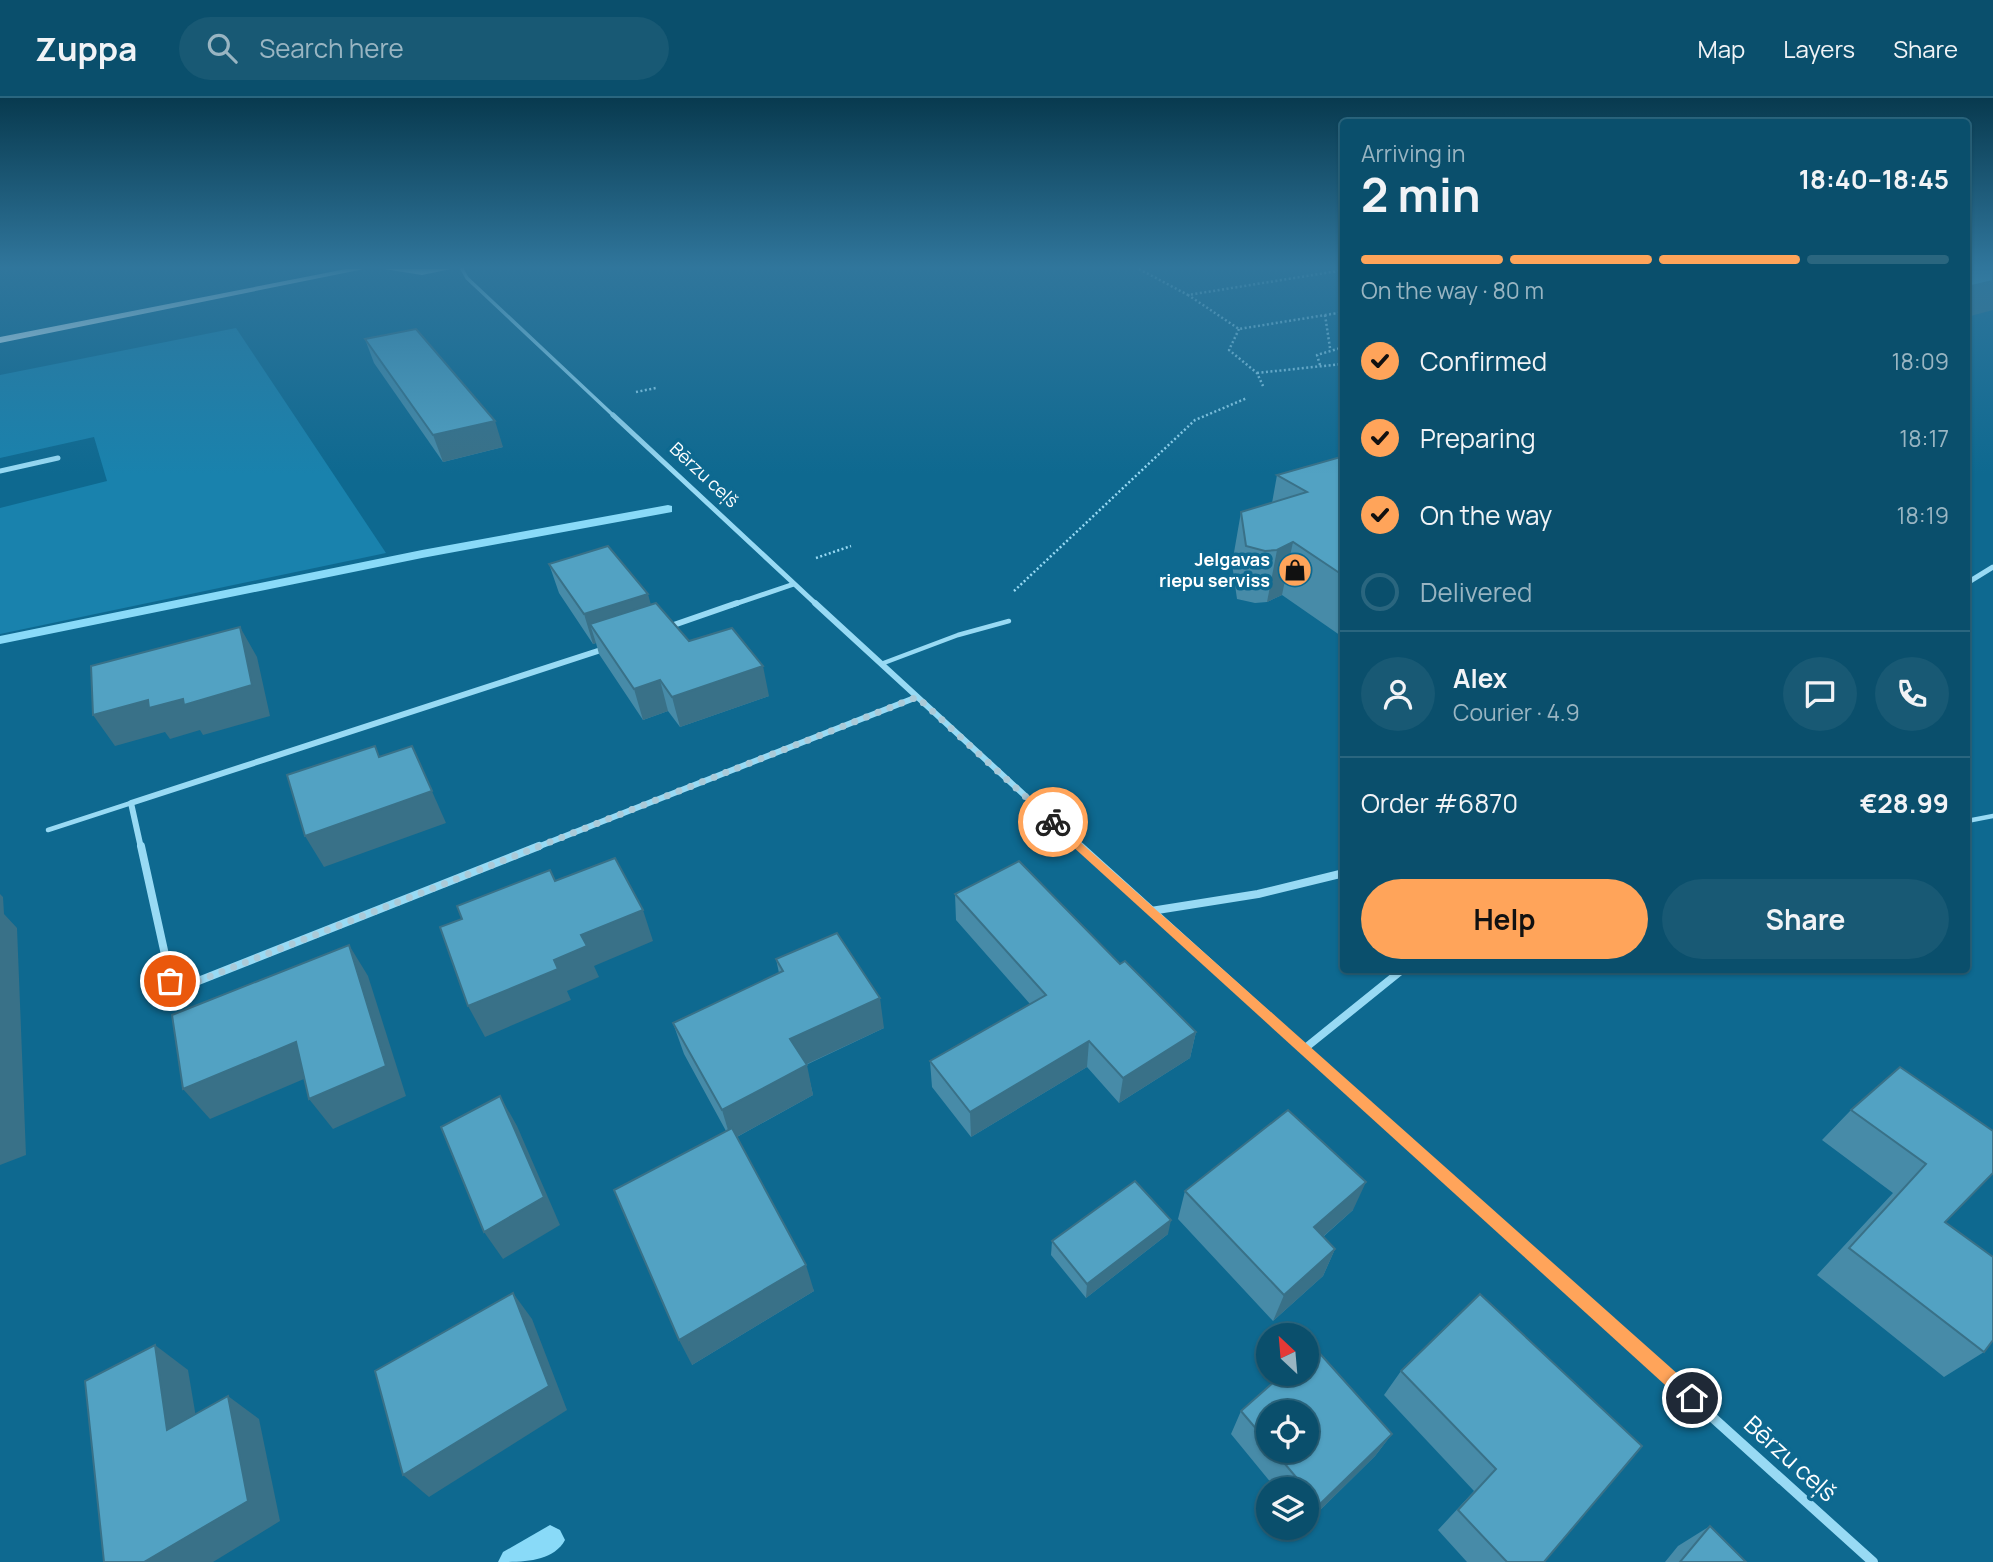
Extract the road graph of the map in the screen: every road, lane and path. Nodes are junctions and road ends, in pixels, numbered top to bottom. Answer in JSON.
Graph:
{"nodes":[{"id":1,"x":530,"y":337,"type":"edge"},
{"id":2,"x":1235,"y":337,"type":"edge"},
{"id":3,"x":1328,"y":337,"type":"edge"},
{"id":4,"x":1340,"y":347,"type":"edge"},
{"id":5,"x":1330,"y":348,"type":"junction"},
{"id":6,"x":1340,"y":364,"type":"edge"},
{"id":7,"x":1321,"y":366,"type":"junction"},
{"id":8,"x":1257,"y":373,"type":"junction"},
{"id":9,"x":1263,"y":386,"type":"dead end"},
{"id":10,"x":1247,"y":398,"type":"dead end"},
{"id":11,"x":58,"y":458,"type":"dead end"},
{"id":12,"x":0,"y":471,"type":"edge"},
{"id":13,"x":1993,"y":567,"type":"edge"},
{"id":14,"x":1970,"y":581,"type":"edge"},
{"id":15,"x":794,"y":584,"type":"junction"},
{"id":16,"x":1006,"y":599,"type":"dead end"},
{"id":17,"x":1009,"y":621,"type":"dead end"},
{"id":18,"x":662,"y":629,"type":"edge"},
{"id":19,"x":610,"y":647,"type":"edge"},
{"id":20,"x":881,"y":664,"type":"junction"},
{"id":21,"x":917,"y":697,"type":"junction"},
{"id":22,"x":131,"y":803,"type":"junction"},
{"id":23,"x":1993,"y":816,"type":"edge"},
{"id":24,"x":1970,"y":820,"type":"edge"},
{"id":25,"x":48,"y":830,"type":"dead end"},
{"id":26,"x":1340,"y":874,"type":"edge"},
{"id":27,"x":1151,"y":911,"type":"junction"},
{"id":28,"x":1398,"y":973,"type":"edge"},
{"id":29,"x":1304,"y":1049,"type":"junction"},
{"id":30,"x":1873,"y":1562,"type":"edge"}],
"edges":[{"from":1,"to":15,"type":"street","name":"Bērzu ceļš"},
{"from":2,"to":8,"type":"path"},
{"from":3,"to":5,"type":"path"},
{"from":4,"to":5,"type":"path"},
{"from":5,"to":7,"type":"path"},
{"from":6,"to":7,"type":"path"},
{"from":7,"to":8,"type":"path"},
{"from":8,"to":9,"type":"path"},
{"from":10,"to":16,"type":"path"},
{"from":11,"to":12,"type":"street"},
{"from":13,"to":14,"type":"street"},
{"from":15,"to":18,"type":"street"},
{"from":15,"to":20,"type":"street","name":"Bērzu ceļš"},
{"from":17,"to":20,"type":"lane"},
{"from":19,"to":22,"type":"street"},
{"from":20,"to":21,"type":"street","name":"Bērzu ceļš"},
{"from":21,"to":22,"type":"street"},
{"from":21,"to":27,"type":"street","name":"Bērzu ceļš"},
{"from":22,"to":25,"type":"lane"},
{"from":23,"to":24,"type":"lane"},
{"from":26,"to":27,"type":"street"},
{"from":27,"to":29,"type":"street","name":"Bērzu ceļš"},
{"from":28,"to":29,"type":"street"},
{"from":29,"to":30,"type":"street","name":"Bērzu ceļš"}]}
